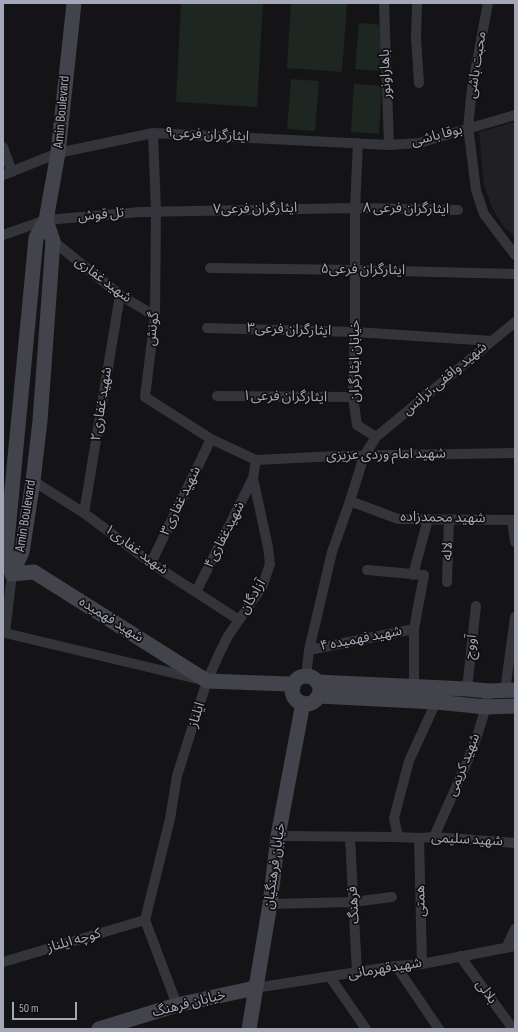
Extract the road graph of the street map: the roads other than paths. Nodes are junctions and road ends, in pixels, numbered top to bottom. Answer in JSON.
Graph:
{"nodes":[{"id":1,"x":74,"y":3,"type":"edge"},
{"id":2,"x":384,"y":3,"type":"edge"},
{"id":3,"x":417,"y":3,"type":"edge"},
{"id":4,"x":488,"y":3,"type":"edge"},
{"id":5,"x":419,"y":83,"type":"dead end"},
{"id":6,"x":515,"y":115,"type":"edge"},
{"id":7,"x":468,"y":128,"type":"junction"},
{"id":8,"x":153,"y":133,"type":"junction"},
{"id":9,"x":358,"y":143,"type":"junction"},
{"id":10,"x":389,"y":145,"type":"junction"},
{"id":11,"x":3,"y":147,"type":"edge"},
{"id":12,"x":58,"y":153,"type":"junction"},
{"id":13,"x":7,"y":173,"type":"edge"},
{"id":14,"x":354,"y":208,"type":"junction"},
{"id":15,"x":458,"y":210,"type":"dead end"},
{"id":16,"x":156,"y":211,"type":"junction"},
{"id":17,"x":46,"y":220,"type":"junction"},
{"id":18,"x":3,"y":235,"type":"edge"},
{"id":19,"x":53,"y":241,"type":"junction"},
{"id":20,"x":515,"y":255,"type":"edge"},
{"id":21,"x":210,"y":268,"type":"dead end"},
{"id":22,"x":355,"y":270,"type":"junction"},
{"id":23,"x":515,"y":274,"type":"edge"},
{"id":24,"x":120,"y":295,"type":"junction"},
{"id":25,"x":155,"y":316,"type":"junction"},
{"id":26,"x":515,"y":322,"type":"edge"},
{"id":27,"x":207,"y":328,"type":"dead end"},
{"id":28,"x":355,"y":332,"type":"junction"},
{"id":29,"x":492,"y":341,"type":"junction"},
{"id":30,"x":218,"y":396,"type":"dead end"},
{"id":31,"x":353,"y":397,"type":"junction"},
{"id":32,"x":376,"y":437,"type":"junction"},
{"id":33,"x":210,"y":439,"type":"junction"},
{"id":34,"x":515,"y":453,"type":"edge"},
{"id":35,"x":364,"y":456,"type":"junction"},
{"id":36,"x":256,"y":460,"type":"junction"},
{"id":37,"x":253,"y":478,"type":"junction"},
{"id":38,"x":32,"y":481,"type":"junction"},
{"id":39,"x":350,"y":500,"type":"junction"},
{"id":40,"x":84,"y":513,"type":"junction"},
{"id":41,"x":428,"y":519,"type":"junction"},
{"id":42,"x":449,"y":519,"type":"junction"},
{"id":43,"x":514,"y":520,"type":"edge"},
{"id":44,"x":515,"y":542,"type":"edge"},
{"id":45,"x":151,"y":563,"type":"junction"},
{"id":46,"x":367,"y":570,"type":"dead end"},
{"id":47,"x":12,"y":574,"type":"junction"},
{"id":48,"x":413,"y":575,"type":"junction"},
{"id":49,"x":447,"y":582,"type":"dead end"},
{"id":50,"x":196,"y":592,"type":"junction"},
{"id":51,"x":476,"y":606,"type":"dead end"},
{"id":52,"x":515,"y":617,"type":"edge"},
{"id":53,"x":239,"y":620,"type":"junction"},
{"id":54,"x":414,"y":629,"type":"junction"},
{"id":55,"x":4,"y":633,"type":"edge"},
{"id":56,"x":309,"y":650,"type":"junction"},
{"id":57,"x":208,"y":681,"type":"junction"},
{"id":58,"x":314,"y":685,"type":"junction"},
{"id":59,"x":414,"y":686,"type":"junction"},
{"id":60,"x":293,"y":688,"type":"junction"},
{"id":61,"x":467,"y":689,"type":"junction"},
{"id":62,"x":489,"y":691,"type":"junction"},
{"id":63,"x":510,"y":691,"type":"edge"},
{"id":64,"x":436,"y":702,"type":"junction"},
{"id":65,"x":303,"y":703,"type":"junction"},
{"id":66,"x":515,"y":706,"type":"edge"},
{"id":67,"x":486,"y":707,"type":"junction"},
{"id":68,"x":278,"y":836,"type":"junction"},
{"id":69,"x":350,"y":837,"type":"junction"},
{"id":70,"x":398,"y":837,"type":"junction"},
{"id":71,"x":434,"y":837,"type":"junction"},
{"id":72,"x":419,"y":838,"type":"junction"},
{"id":73,"x":515,"y":843,"type":"edge"},
{"id":74,"x":392,"y":897,"type":"dead end"},
{"id":75,"x":353,"y":902,"type":"junction"},
{"id":76,"x":270,"y":904,"type":"junction"},
{"id":77,"x":145,"y":920,"type":"junction"},
{"id":78,"x":515,"y":929,"type":"edge"},
{"id":79,"x":510,"y":947,"type":"edge"},
{"id":80,"x":460,"y":956,"type":"junction"},
{"id":81,"x":3,"y":962,"type":"edge"},
{"id":82,"x":422,"y":964,"type":"junction"},
{"id":83,"x":396,"y":966,"type":"junction"},
{"id":84,"x":357,"y":973,"type":"junction"},
{"id":85,"x":330,"y":977,"type":"junction"},
{"id":86,"x":255,"y":988,"type":"junction"},
{"id":87,"x":177,"y":1005,"type":"junction"},
{"id":88,"x":99,"y":1029,"type":"edge"},
{"id":89,"x":249,"y":1029,"type":"edge"},
{"id":90,"x":366,"y":1029,"type":"edge"},
{"id":91,"x":439,"y":1029,"type":"edge"},
{"id":92,"x":513,"y":1029,"type":"edge"}],
"edges":[{"from":1,"to":12,"type":"main road","name":"Amin Boulevard"},
{"from":2,"to":10,"type":"street","name":"باهاراونور"},
{"from":3,"to":5,"type":"street"},
{"from":4,"to":7,"type":"street","name":"محبت باشی"},
{"from":6,"to":7,"type":"street","name":"بوقا باشی"},
{"from":7,"to":10,"type":"street","name":"بوقا باشی"},
{"from":7,"to":20,"type":"street","name":"محبت باشی"},
{"from":8,"to":9,"type":"street","name":"ایثارگران فرعی۹"},
{"from":8,"to":12,"type":"street","name":"ایثارگران فرعی۹"},
{"from":8,"to":16,"type":"street","name":"گونش"},
{"from":9,"to":10,"type":"street","name":"بوقا باشی"},
{"from":9,"to":14,"type":"street","name":"خیابان ایثارگران"},
{"from":11,"to":13,"type":"street"},
{"from":12,"to":13,"type":"street","name":"ایثارگران فرعی۹"},
{"from":12,"to":17,"type":"main road","name":"Amin Boulevard"},
{"from":14,"to":15,"type":"street","name":"ایثارگران فرعی ۸"},
{"from":14,"to":16,"type":"street","name":"ایثارگران فرعی۷"},
{"from":14,"to":22,"type":"street","name":"خیابان ایثارگران"},
{"from":16,"to":17,"type":"street","name":"تل قوش"},
{"from":16,"to":25,"type":"street","name":"گونش"},
{"from":17,"to":18,"type":"street","name":"تل قوش"},
{"from":17,"to":19,"type":"main road","name":"Amin Boulevard"},
{"from":17,"to":47,"type":"main road","name":"Amin Boulevard"},
{"from":19,"to":24,"type":"street","name":"شهید غفاری"},
{"from":19,"to":38,"type":"main road","name":"Amin Boulevard"},
{"from":21,"to":22,"type":"street","name":"ایثارگران فرعی۵"},
{"from":22,"to":23,"type":"street","name":"ایثارگران فرعی۵"},
{"from":22,"to":28,"type":"street","name":"خیابان ایثارگران"},
{"from":24,"to":25,"type":"street","name":"شهید غفاری"},
{"from":24,"to":40,"type":"street","name":"شهید غفاری۲"},
{"from":25,"to":33,"type":"street","name":"گونش"},
{"from":26,"to":29,"type":"street","name":"شهید واقفی،ترانس"},
{"from":27,"to":28,"type":"street","name":"ایثارگران فرعی۳"},
{"from":28,"to":29,"type":"street","name":"ایثارگران فرعی۳"},
{"from":28,"to":31,"type":"street","name":"خیابان ایثارگران"},
{"from":29,"to":32,"type":"street","name":"شهید واقفی،ترانس"},
{"from":30,"to":31,"type":"street","name":"ایثارگران فرعی۱"},
{"from":31,"to":32,"type":"street","name":"خیابان ایثارگران"},
{"from":32,"to":35,"type":"street"},
{"from":33,"to":36,"type":"street","name":"گونش"},
{"from":33,"to":45,"type":"street","name":"شهید غفاری۳"},
{"from":34,"to":35,"type":"street","name":"شهید امام وردی عزیزی"},
{"from":35,"to":36,"type":"street","name":"شهید امام وردی عزیزی"},
{"from":35,"to":39,"type":"street"},
{"from":36,"to":37,"type":"street","name":"آزادگان"},
{"from":37,"to":50,"type":"street","name":"شهیدغفاری۴"},
{"from":37,"to":53,"type":"street","name":"آزادگان"},
{"from":38,"to":40,"type":"street","name":"شهید غفاری۱"},
{"from":38,"to":47,"type":"main road","name":"Amin Boulevard"},
{"from":39,"to":41,"type":"street","name":"شهید محمدزاده"},
{"from":39,"to":56,"type":"street"},
{"from":40,"to":45,"type":"street","name":"شهید غفاری۱"},
{"from":41,"to":42,"type":"street","name":"شهید محمدزاده"},
{"from":41,"to":48,"type":"street"},
{"from":42,"to":43,"type":"street","name":"شهید محمدزاده"},
{"from":42,"to":49,"type":"street","name":"لاله"},
{"from":43,"to":44,"type":"street"},
{"from":45,"to":50,"type":"street","name":"شهید غفاری۱"},
{"from":46,"to":48,"type":"street"},
{"from":47,"to":55,"type":"street"},
{"from":47,"to":57,"type":"main road","name":"شهید فهمیده"},
{"from":48,"to":54,"type":"street"},
{"from":50,"to":53,"type":"street","name":"شهید غفاری۱"},
{"from":51,"to":61,"type":"street","name":"آووج"},
{"from":52,"to":63,"type":"street"},
{"from":53,"to":57,"type":"street","name":"آزادگان"},
{"from":54,"to":56,"type":"street","name":"شهید فهمیده ۴"},
{"from":54,"to":59,"type":"street"},
{"from":55,"to":57,"type":"street"},
{"from":56,"to":58,"type":"street"},
{"from":57,"to":60,"type":"main road"},
{"from":57,"to":77,"type":"street","name":"ایلناز"},
{"from":58,"to":59,"type":"main road"},
{"from":58,"to":60,"type":"main road"},
{"from":58,"to":64,"type":"main road"},
{"from":58,"to":65,"type":"main road"},
{"from":59,"to":61,"type":"main road"},
{"from":60,"to":65,"type":"main road"},
{"from":61,"to":62,"type":"main road"},
{"from":62,"to":63,"type":"main road"},
{"from":62,"to":67,"type":"street","name":"شهید کریمی"},
{"from":64,"to":67,"type":"main road"},
{"from":64,"to":70,"type":"street"},
{"from":65,"to":68,"type":"main road","name":"خیابان فرهنگیان"},
{"from":66,"to":67,"type":"main road"},
{"from":67,"to":71,"type":"street","name":"شهید کریمی"},
{"from":68,"to":69,"type":"street","name":"شهید سلیمی"},
{"from":68,"to":76,"type":"main road","name":"خیابان فرهنگیان"},
{"from":69,"to":70,"type":"street","name":"شهید سلیمی"},
{"from":69,"to":75,"type":"street","name":"فرهنگ"},
{"from":70,"to":72,"type":"street","name":"شهید سلیمی"},
{"from":71,"to":72,"type":"street","name":"شهید سلیمی"},
{"from":71,"to":73,"type":"street","name":"شهید سلیمی"},
{"from":72,"to":82,"type":"street","name":"همتی"},
{"from":74,"to":75,"type":"street"},
{"from":75,"to":76,"type":"street"},
{"from":75,"to":84,"type":"street","name":"فرهنگ"},
{"from":76,"to":86,"type":"main road","name":"خیابان فرهنگیان"},
{"from":77,"to":81,"type":"street","name":"کوچه ایلناز"},
{"from":77,"to":87,"type":"street"},
{"from":78,"to":79,"type":"street"},
{"from":79,"to":80,"type":"street","name":"شهیدقهرمانی"},
{"from":80,"to":82,"type":"street","name":"شهیدقهرمانی"},
{"from":80,"to":92,"type":"street","name":"بلالی"},
{"from":82,"to":83,"type":"street","name":"شهیدقهرمانی"},
{"from":83,"to":84,"type":"street","name":"شهیدقهرمانی"},
{"from":83,"to":91,"type":"street"},
{"from":84,"to":85,"type":"street","name":"شهیدقهرمانی"},
{"from":85,"to":86,"type":"street","name":"شهیدقهرمانی"},
{"from":85,"to":90,"type":"street"},
{"from":86,"to":87,"type":"main road","name":"خیابان فرهنگ"},
{"from":86,"to":89,"type":"main road","name":"خیابان فرهنگیان"},
{"from":87,"to":88,"type":"main road","name":"خیابان فرهنگ"}]}
